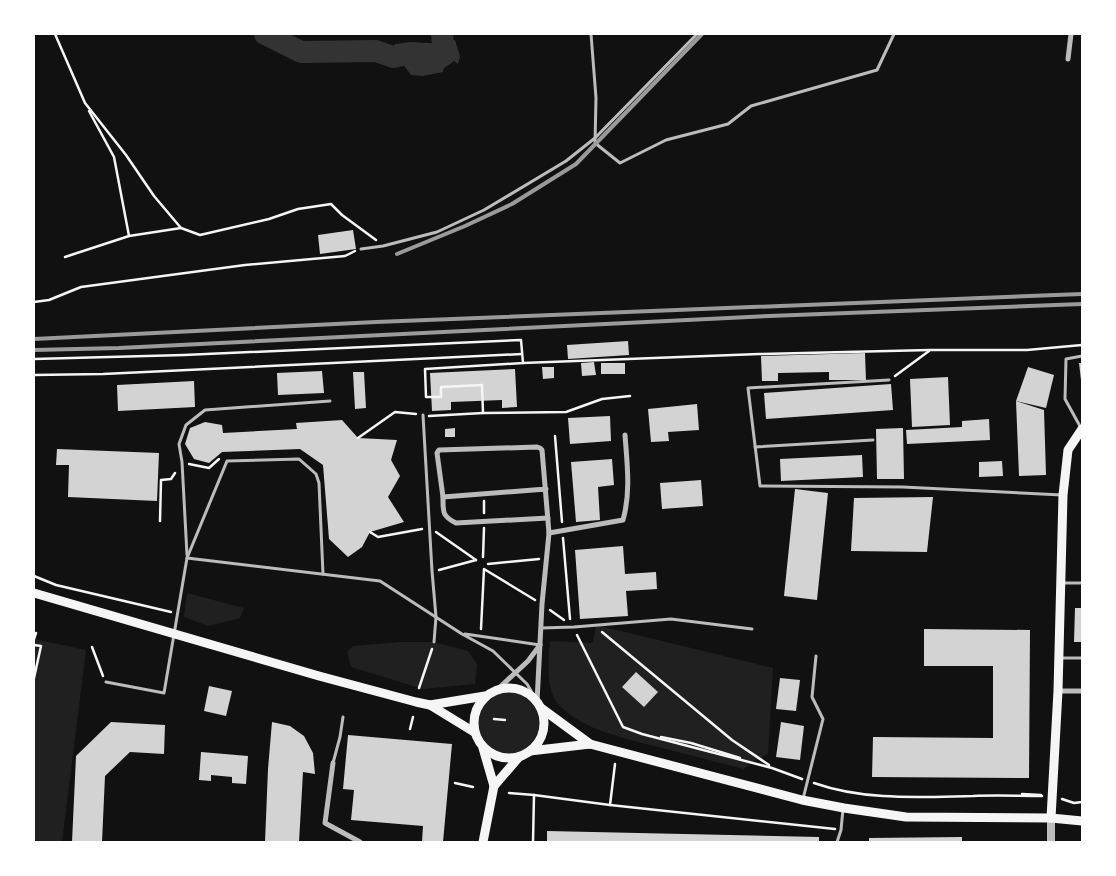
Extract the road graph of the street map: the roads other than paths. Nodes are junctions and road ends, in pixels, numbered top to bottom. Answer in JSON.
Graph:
{"nodes":[{"id":1,"x":591,"y":34,"type":"edge"},
{"id":2,"x":697,"y":34,"type":"edge"},
{"id":3,"x":894,"y":34,"type":"edge"},
{"id":4,"x":1071,"y":34,"type":"edge"},
{"id":5,"x":1068,"y":59,"type":"dead end"},
{"id":6,"x":595,"y":138,"type":"junction"},
{"id":7,"x":361,"y":249,"type":"road end"},
{"id":8,"x":1082,"y":356,"type":"edge"},
{"id":9,"x":890,"y":380,"type":"road end"},
{"id":10,"x":330,"y":401,"type":"dead end"},
{"id":11,"x":423,"y":415,"type":"road end"},
{"id":12,"x":1082,"y":430,"type":"edge"},
{"id":13,"x":624,"y":435,"type":"dead end"},
{"id":14,"x":873,"y":440,"type":"dead end"},
{"id":15,"x":755,"y":447,"type":"junction"},
{"id":16,"x":546,"y":489,"type":"junction"},
{"id":17,"x":1063,"y":495,"type":"junction"},
{"id":18,"x":443,"y":498,"type":"junction"},
{"id":19,"x":548,"y":518,"type":"junction"},
{"id":20,"x":549,"y":533,"type":"junction"},
{"id":21,"x":187,"y":558,"type":"junction"},
{"id":22,"x":323,"y":574,"type":"junction"},
{"id":23,"x":1061,"y":582,"type":"junction"},
{"id":24,"x":1082,"y":583,"type":"edge"},
{"id":25,"x":34,"y":593,"type":"edge"},
{"id":26,"x":436,"y":617,"type":"junction"},
{"id":27,"x":541,"y":628,"type":"junction"},
{"id":28,"x":752,"y":629,"type":"dead end"},
{"id":29,"x":175,"y":633,"type":"junction"},
{"id":30,"x":462,"y":634,"type":"junction"},
{"id":31,"x":434,"y":642,"type":"road end"},
{"id":32,"x":540,"y":645,"type":"junction"},
{"id":33,"x":816,"y":656,"type":"dead end"},
{"id":34,"x":1059,"y":658,"type":"junction"},
{"id":35,"x":1082,"y":658,"type":"edge"},
{"id":36,"x":516,"y":672,"type":"junction"},
{"id":37,"x":106,"y":682,"type":"road end"},
{"id":38,"x":499,"y":688,"type":"junction"},
{"id":39,"x":1058,"y":691,"type":"junction"},
{"id":40,"x":1082,"y":691,"type":"edge"},
{"id":41,"x":484,"y":696,"type":"junction"},
{"id":42,"x":430,"y":705,"type":"junction"},
{"id":43,"x":539,"y":705,"type":"junction"},
{"id":44,"x":343,"y":717,"type":"dead end"},
{"id":45,"x":474,"y":732,"type":"junction"},
{"id":46,"x":590,"y":744,"type":"junction"},
{"id":47,"x":482,"y":748,"type":"junction"},
{"id":48,"x":530,"y":751,"type":"junction"},
{"id":49,"x":520,"y":757,"type":"junction"},
{"id":50,"x":333,"y":763,"type":"joint"},
{"id":51,"x":494,"y":786,"type":"junction"},
{"id":52,"x":802,"y":800,"type":"junction"},
{"id":53,"x":844,"y":808,"type":"junction"},
{"id":54,"x":1051,"y":818,"type":"junction"},
{"id":55,"x":1082,"y":821,"type":"edge"},
{"id":56,"x":360,"y":842,"type":"edge"},
{"id":57,"x":483,"y":842,"type":"edge"},
{"id":58,"x":837,"y":842,"type":"edge"},
{"id":59,"x":1051,"y":842,"type":"edge"}],
"edges":[{"from":1,"to":6,"type":"lane"},
{"from":2,"to":6,"type":"lane"},
{"from":3,"to":6,"type":"lane"},
{"from":4,"to":5,"type":"street"},
{"from":6,"to":7,"type":"lane"},
{"from":8,"to":12,"type":"lane"},
{"from":9,"to":15,"type":"lane"},
{"from":10,"to":21,"type":"lane"},
{"from":11,"to":26,"type":"lane"},
{"from":12,"to":17,"type":"main road"},
{"from":13,"to":20,"type":"street"},
{"from":14,"to":15,"type":"lane"},
{"from":15,"to":17,"type":"lane"},
{"from":16,"to":18,"type":"street"},
{"from":16,"to":18,"type":"street"},
{"from":16,"to":19,"type":"street"},
{"from":17,"to":23,"type":"main road"},
{"from":18,"to":19,"type":"street"},
{"from":19,"to":20,"type":"street"},
{"from":20,"to":27,"type":"street"},
{"from":21,"to":22,"type":"lane"},
{"from":21,"to":22,"type":"lane"},
{"from":21,"to":29,"type":"lane"},
{"from":22,"to":26,"type":"lane"},
{"from":23,"to":24,"type":"lane"},
{"from":23,"to":34,"type":"main road"},
{"from":25,"to":29,"type":"main road"},
{"from":26,"to":30,"type":"lane"},
{"from":26,"to":31,"type":"lane"},
{"from":27,"to":28,"type":"lane"},
{"from":27,"to":32,"type":"street"},
{"from":29,"to":37,"type":"lane"},
{"from":29,"to":42,"type":"main road"},
{"from":30,"to":32,"type":"lane"},
{"from":30,"to":36,"type":"lane"},
{"from":32,"to":36,"type":"street"},
{"from":32,"to":43,"type":"street"},
{"from":33,"to":52,"type":"lane"},
{"from":34,"to":35,"type":"lane"},
{"from":34,"to":39,"type":"main road"},
{"from":36,"to":38,"type":"street"},
{"from":36,"to":43,"type":"lane"},
{"from":38,"to":41,"type":"main road"},
{"from":38,"to":43,"type":"main road"},
{"from":39,"to":40,"type":"street"},
{"from":39,"to":54,"type":"main road"},
{"from":41,"to":42,"type":"main road"},
{"from":41,"to":45,"type":"main road"},
{"from":42,"to":45,"type":"main road"},
{"from":43,"to":46,"type":"main road"},
{"from":43,"to":48,"type":"main road"},
{"from":44,"to":50,"type":"lane"},
{"from":45,"to":47,"type":"main road"},
{"from":46,"to":48,"type":"main road"},
{"from":46,"to":52,"type":"main road"},
{"from":47,"to":49,"type":"main road"},
{"from":47,"to":51,"type":"main road"},
{"from":48,"to":49,"type":"main road"},
{"from":49,"to":51,"type":"main road"},
{"from":50,"to":56,"type":"street"},
{"from":51,"to":57,"type":"main road"},
{"from":52,"to":53,"type":"main road"},
{"from":53,"to":54,"type":"main road"},
{"from":53,"to":58,"type":"lane"},
{"from":54,"to":55,"type":"main road"},
{"from":54,"to":59,"type":"street"}]}
